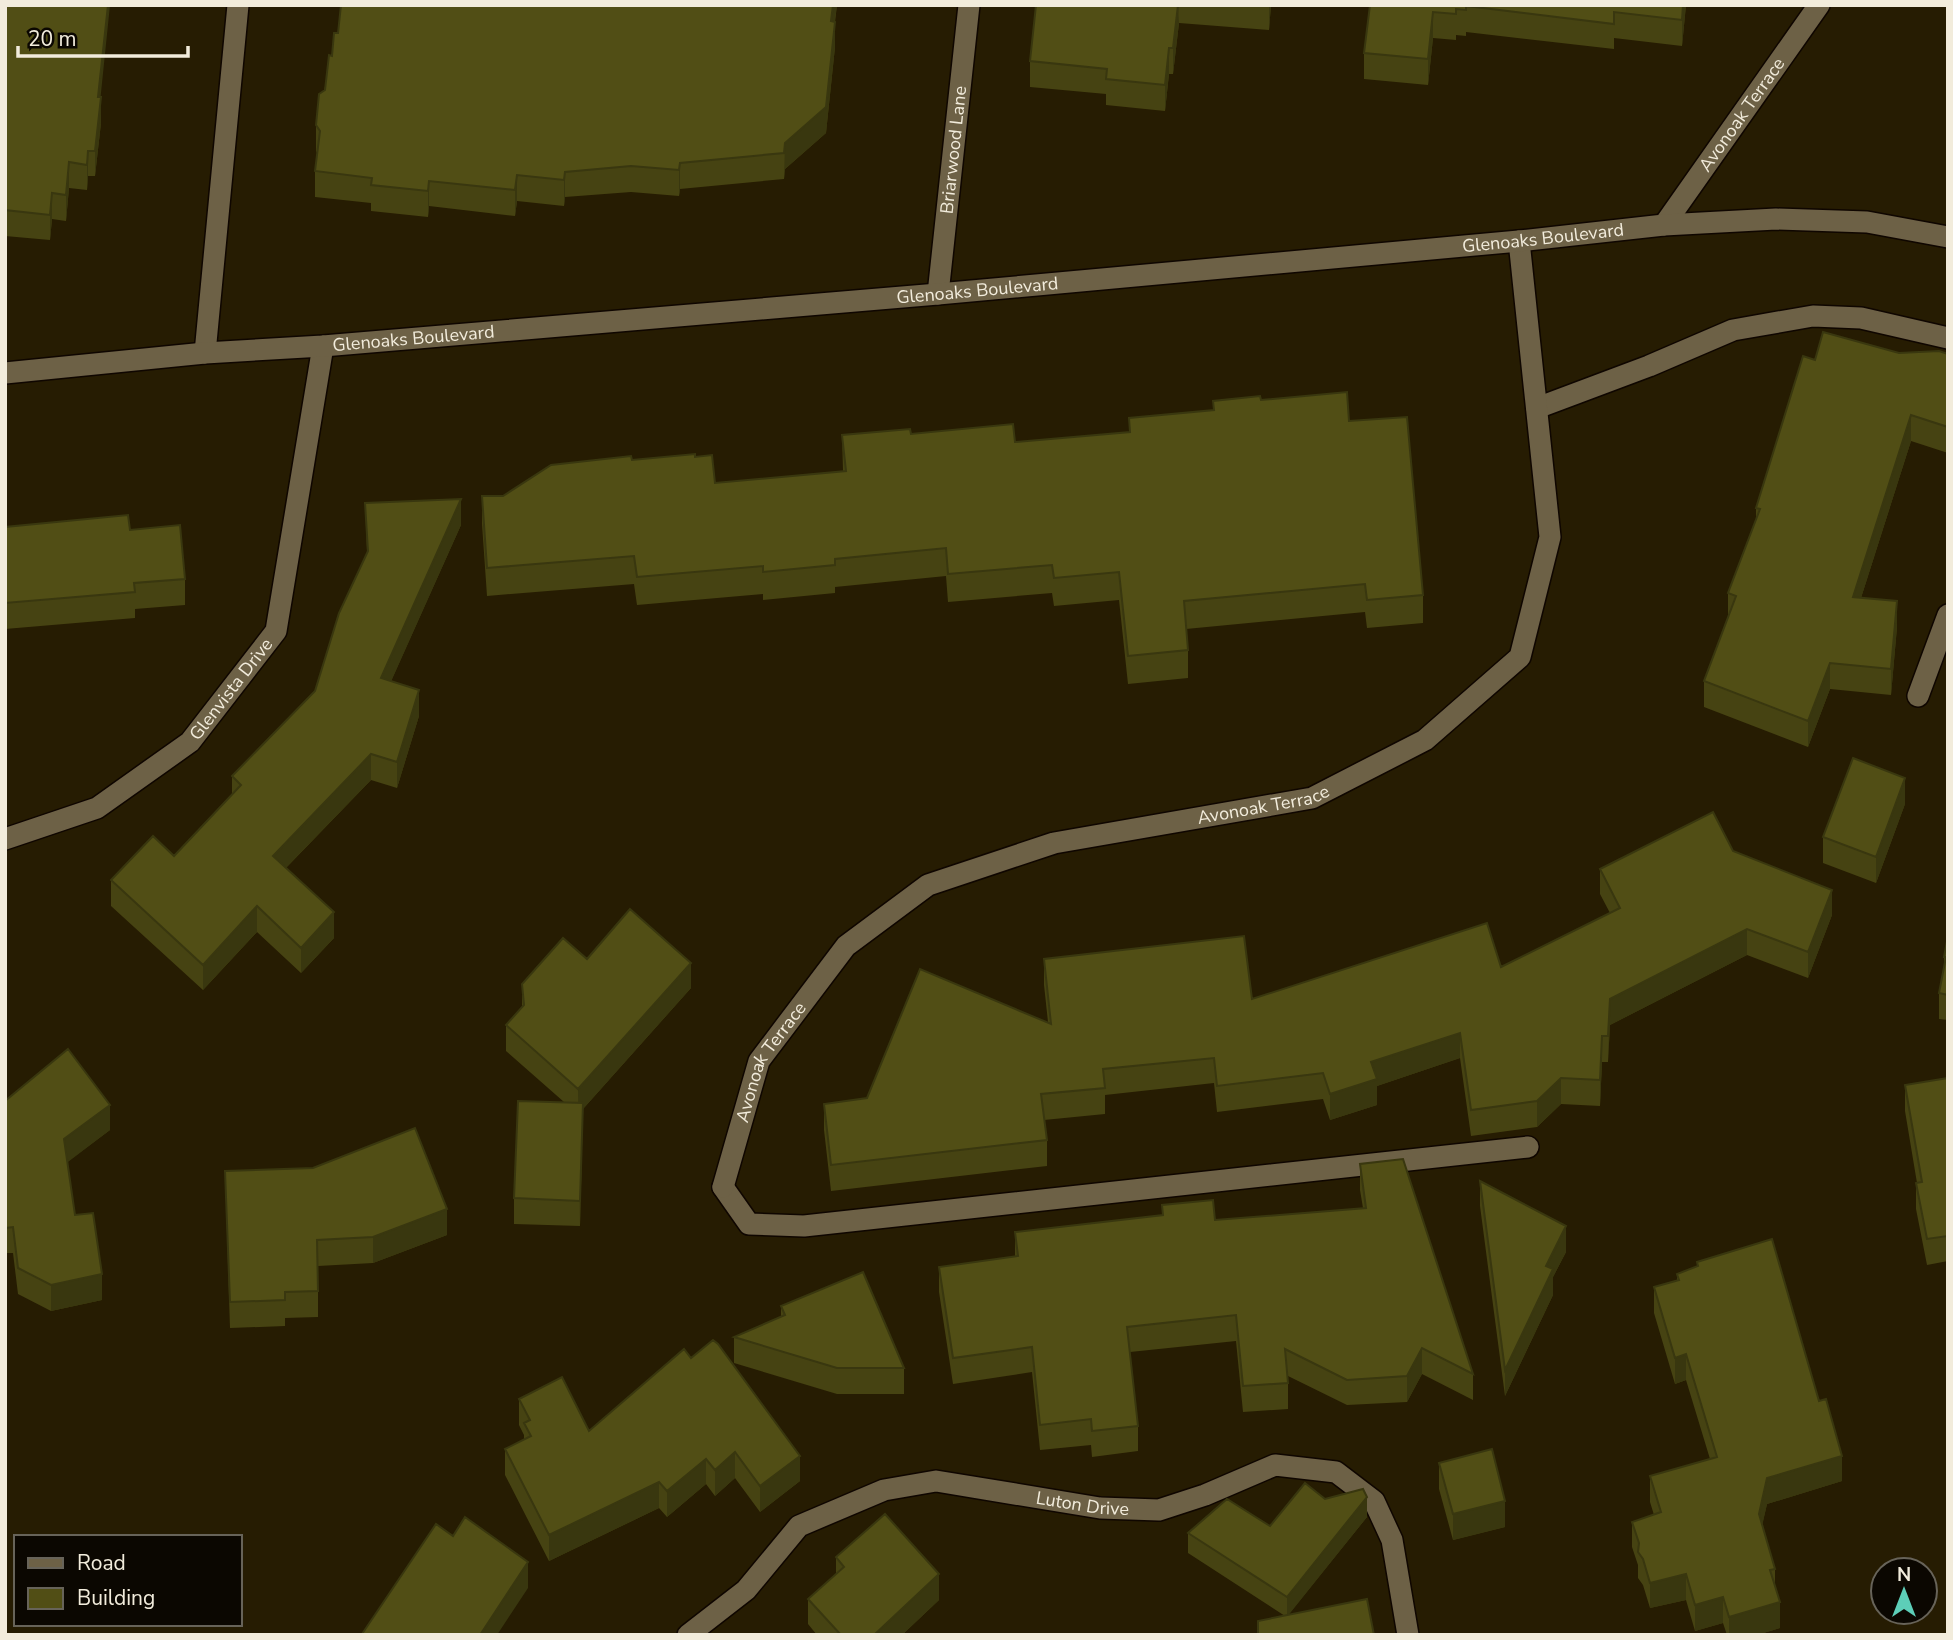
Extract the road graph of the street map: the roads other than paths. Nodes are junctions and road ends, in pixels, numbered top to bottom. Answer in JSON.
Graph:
{"nodes":[{"id":1,"x":238,"y":5,"type":"edge"},
{"id":2,"x":969,"y":5,"type":"edge"},
{"id":3,"x":1819,"y":5,"type":"edge"},
{"id":4,"x":1664,"y":225,"type":"junction"},
{"id":5,"x":1948,"y":237,"type":"edge"},
{"id":6,"x":1519,"y":241,"type":"junction"},
{"id":7,"x":938,"y":294,"type":"junction"},
{"id":8,"x":1948,"y":338,"type":"edge"},
{"id":9,"x":323,"y":346,"type":"junction"},
{"id":10,"x":205,"y":353,"type":"junction"},
{"id":11,"x":5,"y":373,"type":"edge"},
{"id":12,"x":1537,"y":408,"type":"junction"},
{"id":13,"x":1948,"y":615,"type":"edge"},
{"id":14,"x":1918,"y":696,"type":"dead end"},
{"id":15,"x":5,"y":839,"type":"edge"},
{"id":16,"x":1528,"y":1147,"type":"dead end"},
{"id":17,"x":688,"y":1635,"type":"edge"},
{"id":18,"x":1408,"y":1635,"type":"edge"}],
"edges":[{"from":1,"to":10,"type":"street"},
{"from":2,"to":7,"type":"street","name":"Briarwood Lane"},
{"from":3,"to":4,"type":"street","name":"Avonoak Terrace"},
{"from":4,"to":5,"type":"street","name":"Glenoaks Boulevard"},
{"from":4,"to":6,"type":"street","name":"Glenoaks Boulevard"},
{"from":6,"to":7,"type":"street","name":"Glenoaks Boulevard"},
{"from":6,"to":12,"type":"street","name":"Avonoak Terrace"},
{"from":7,"to":9,"type":"street","name":"Glenoaks Boulevard"},
{"from":8,"to":12,"type":"street"},
{"from":9,"to":10,"type":"street","name":"Glenoaks Boulevard"},
{"from":9,"to":15,"type":"street","name":"Glenvista Drive"},
{"from":10,"to":11,"type":"street","name":"Glenoaks Boulevard"},
{"from":12,"to":16,"type":"street","name":"Avonoak Terrace"},
{"from":13,"to":14,"type":"street"},
{"from":17,"to":18,"type":"street","name":"Luton Drive"}]}
